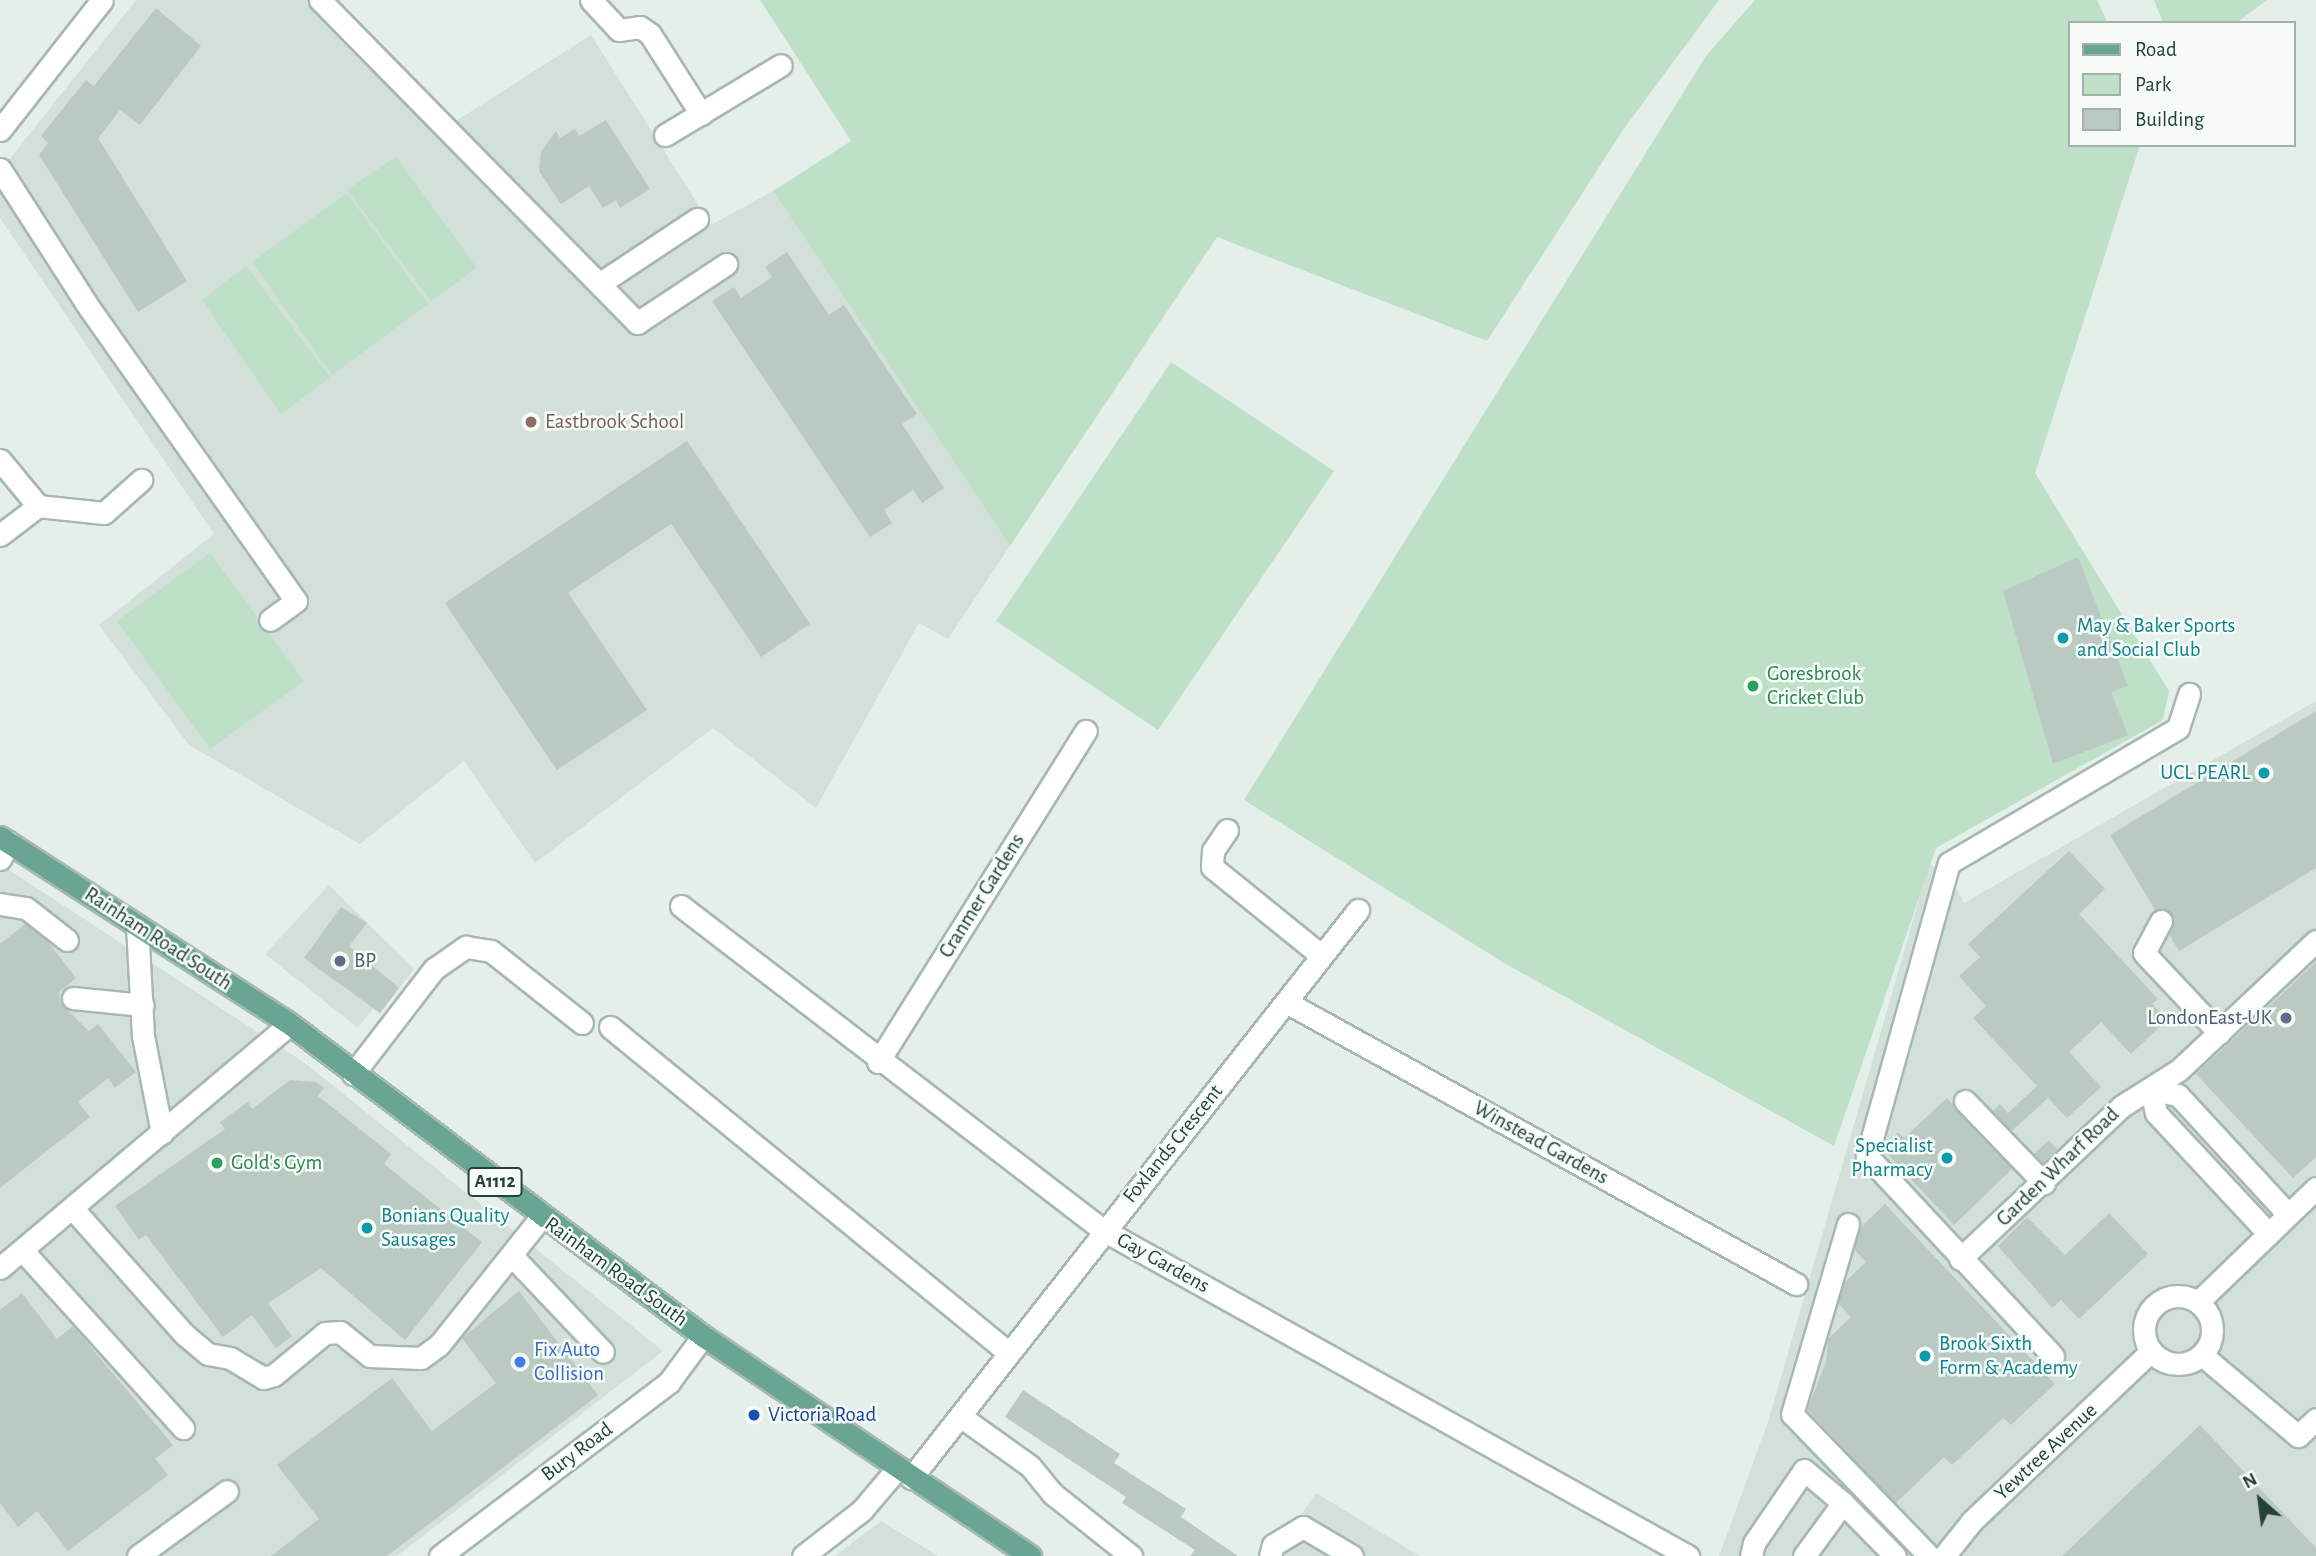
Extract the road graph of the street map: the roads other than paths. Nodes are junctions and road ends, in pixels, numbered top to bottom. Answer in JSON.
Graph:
{"nodes":[{"id":1,"x":102,"y":0,"type":"edge"},
{"id":2,"x":320,"y":0,"type":"edge"},
{"id":3,"x":591,"y":0,"type":"edge"},
{"id":4,"x":781,"y":65,"type":"dead end"},
{"id":5,"x":701,"y":114,"type":"junction"},
{"id":6,"x":0,"y":131,"type":"edge"},
{"id":7,"x":665,"y":135,"type":"dead end"},
{"id":8,"x":0,"y":169,"type":"edge"},
{"id":9,"x":697,"y":219,"type":"dead end"},
{"id":10,"x":726,"y":264,"type":"dead end"},
{"id":11,"x":599,"y":284,"type":"junction"},
{"id":12,"x":0,"y":460,"type":"edge"},
{"id":13,"x":141,"y":480,"type":"dead end"},
{"id":14,"x":37,"y":506,"type":"junction"},
{"id":15,"x":0,"y":535,"type":"edge"},
{"id":16,"x":270,"y":620,"type":"dead end"},
{"id":17,"x":2189,"y":694,"type":"dead end"},
{"id":18,"x":1086,"y":731,"type":"dead end"},
{"id":19,"x":1227,"y":830,"type":"dead end"},
{"id":20,"x":3,"y":846,"type":"edge"},
{"id":21,"x":0,"y":904,"type":"edge"},
{"id":22,"x":681,"y":906,"type":"dead end"},
{"id":23,"x":1358,"y":910,"type":"dead end"},
{"id":24,"x":2161,"y":921,"type":"dead end"},
{"id":25,"x":136,"y":925,"type":"junction"},
{"id":26,"x":67,"y":940,"type":"dead end"},
{"id":27,"x":2316,"y":941,"type":"edge"},
{"id":28,"x":1322,"y":956,"type":"junction"},
{"id":29,"x":74,"y":998,"type":"dead end"},
{"id":30,"x":1286,"y":1002,"type":"junction"},
{"id":31,"x":143,"y":1005,"type":"junction"},
{"id":32,"x":582,"y":1023,"type":"dead end"},
{"id":33,"x":290,"y":1024,"type":"junction"},
{"id":34,"x":610,"y":1027,"type":"dead end"},
{"id":35,"x":2219,"y":1033,"type":"junction"},
{"id":36,"x":878,"y":1062,"type":"junction"},
{"id":37,"x":353,"y":1074,"type":"junction"},
{"id":38,"x":2151,"y":1089,"type":"junction"},
{"id":39,"x":1965,"y":1101,"type":"dead end"},
{"id":40,"x":162,"y":1133,"type":"junction"},
{"id":41,"x":2044,"y":1183,"type":"junction"},
{"id":42,"x":2316,"y":1188,"type":"edge"},
{"id":43,"x":73,"y":1209,"type":"junction"},
{"id":44,"x":2288,"y":1214,"type":"junction"},
{"id":45,"x":541,"y":1217,"type":"junction"},
{"id":46,"x":1848,"y":1224,"type":"dead end"},
{"id":47,"x":1103,"y":1230,"type":"junction"},
{"id":48,"x":2268,"y":1233,"type":"junction"},
{"id":49,"x":23,"y":1251,"type":"junction"},
{"id":50,"x":512,"y":1256,"type":"junction"},
{"id":51,"x":1960,"y":1259,"type":"junction"},
{"id":52,"x":0,"y":1268,"type":"edge"},
{"id":53,"x":1796,"y":1284,"type":"dead end"},
{"id":54,"x":2198,"y":1302,"type":"junction"},
{"id":55,"x":703,"y":1336,"type":"junction"},
{"id":56,"x":2151,"y":1351,"type":"junction"},
{"id":57,"x":603,"y":1352,"type":"dead end"},
{"id":58,"x":1009,"y":1353,"type":"junction"},
{"id":59,"x":2202,"y":1354,"type":"junction"},
{"id":60,"x":2053,"y":1356,"type":"dead end"},
{"id":61,"x":960,"y":1416,"type":"junction"},
{"id":62,"x":2316,"y":1419,"type":"edge"},
{"id":63,"x":183,"y":1428,"type":"dead end"},
{"id":64,"x":903,"y":1474,"type":"junction"},
{"id":65,"x":227,"y":1491,"type":"dead end"},
{"id":66,"x":1843,"y":1503,"type":"junction"},
{"id":67,"x":138,"y":1556,"type":"edge"},
{"id":68,"x":440,"y":1556,"type":"edge"},
{"id":69,"x":803,"y":1556,"type":"edge"},
{"id":70,"x":1030,"y":1556,"type":"edge"},
{"id":71,"x":1132,"y":1556,"type":"edge"},
{"id":72,"x":1270,"y":1556,"type":"edge"},
{"id":73,"x":1352,"y":1556,"type":"edge"},
{"id":74,"x":1688,"y":1556,"type":"edge"},
{"id":75,"x":1751,"y":1556,"type":"edge"},
{"id":76,"x":1804,"y":1556,"type":"edge"},
{"id":77,"x":1895,"y":1556,"type":"edge"},
{"id":78,"x":1929,"y":1556,"type":"edge"},
{"id":79,"x":1944,"y":1556,"type":"edge"}],
"edges":[{"from":1,"to":6,"type":"street"},
{"from":2,"to":11,"type":"street"},
{"from":3,"to":5,"type":"street"},
{"from":4,"to":5,"type":"street"},
{"from":5,"to":7,"type":"street"},
{"from":8,"to":16,"type":"street"},
{"from":9,"to":11,"type":"street"},
{"from":10,"to":11,"type":"street"},
{"from":12,"to":14,"type":"street"},
{"from":13,"to":14,"type":"street"},
{"from":14,"to":15,"type":"street"},
{"from":17,"to":51,"type":"street"},
{"from":18,"to":36,"type":"street","name":"Cranmer Gardens"},
{"from":19,"to":28,"type":"street"},
{"from":20,"to":25,"type":"main road","name":"Rainham Road South","number":"A1112"},
{"from":21,"to":26,"type":"street"},
{"from":22,"to":36,"type":"street","name":"Gay Gardens"},
{"from":23,"to":28,"type":"street","name":"Foxlands Crescent"},
{"from":24,"to":35,"type":"street"},
{"from":25,"to":31,"type":"street"},
{"from":25,"to":33,"type":"main road","name":"Rainham Road South","number":"A1112"},
{"from":27,"to":35,"type":"street","name":"Garden Wharf Road"},
{"from":28,"to":30,"type":"street","name":"Foxlands Crescent"},
{"from":29,"to":31,"type":"street"},
{"from":30,"to":47,"type":"street","name":"Foxlands Crescent"},
{"from":30,"to":53,"type":"street","name":"Winstead Gardens"},
{"from":31,"to":40,"type":"street"},
{"from":32,"to":37,"type":"street"},
{"from":33,"to":37,"type":"main road","name":"Rainham Road South","number":"A1112"},
{"from":33,"to":40,"type":"street"},
{"from":34,"to":58,"type":"street"},
{"from":35,"to":38,"type":"street","name":"Garden Wharf Road"},
{"from":36,"to":47,"type":"street","name":"Gay Gardens"},
{"from":37,"to":45,"type":"main road","name":"Rainham Road South","number":"A1112"},
{"from":38,"to":41,"type":"street","name":"Garden Wharf Road"},
{"from":38,"to":44,"type":"street"},
{"from":38,"to":48,"type":"street"},
{"from":39,"to":41,"type":"street"},
{"from":40,"to":43,"type":"street"},
{"from":41,"to":51,"type":"street","name":"Garden Wharf Road"},
{"from":42,"to":44,"type":"street"},
{"from":43,"to":49,"type":"street"},
{"from":43,"to":50,"type":"street"},
{"from":44,"to":48,"type":"street"},
{"from":45,"to":50,"type":"street"},
{"from":45,"to":55,"type":"main road","name":"Rainham Road South","number":"A1112"},
{"from":46,"to":78,"type":"street"},
{"from":47,"to":58,"type":"street","name":"Foxlands Crescent"},
{"from":47,"to":74,"type":"street","name":"Gay Gardens"},
{"from":48,"to":54,"type":"street"},
{"from":49,"to":52,"type":"street"},
{"from":49,"to":63,"type":"street"},
{"from":50,"to":57,"type":"street"},
{"from":51,"to":60,"type":"street"},
{"from":54,"to":56,"type":"street"},
{"from":54,"to":59,"type":"street"},
{"from":55,"to":64,"type":"main road","name":"Rainham Road South","number":"A1112"},
{"from":55,"to":68,"type":"street","name":"Bury Road"},
{"from":56,"to":59,"type":"street"},
{"from":56,"to":79,"type":"street","name":"Yewtree Avenue"},
{"from":58,"to":61,"type":"street","name":"Foxlands Crescent"},
{"from":59,"to":62,"type":"street"},
{"from":61,"to":64,"type":"street","name":"Foxlands Crescent"},
{"from":61,"to":71,"type":"street"},
{"from":64,"to":69,"type":"street"},
{"from":64,"to":70,"type":"main road","name":"Rainham Road South","number":"A1112"},
{"from":65,"to":67,"type":"street"},
{"from":66,"to":75,"type":"street"},
{"from":66,"to":76,"type":"street"},
{"from":66,"to":77,"type":"street"},
{"from":72,"to":73,"type":"street"}]}
